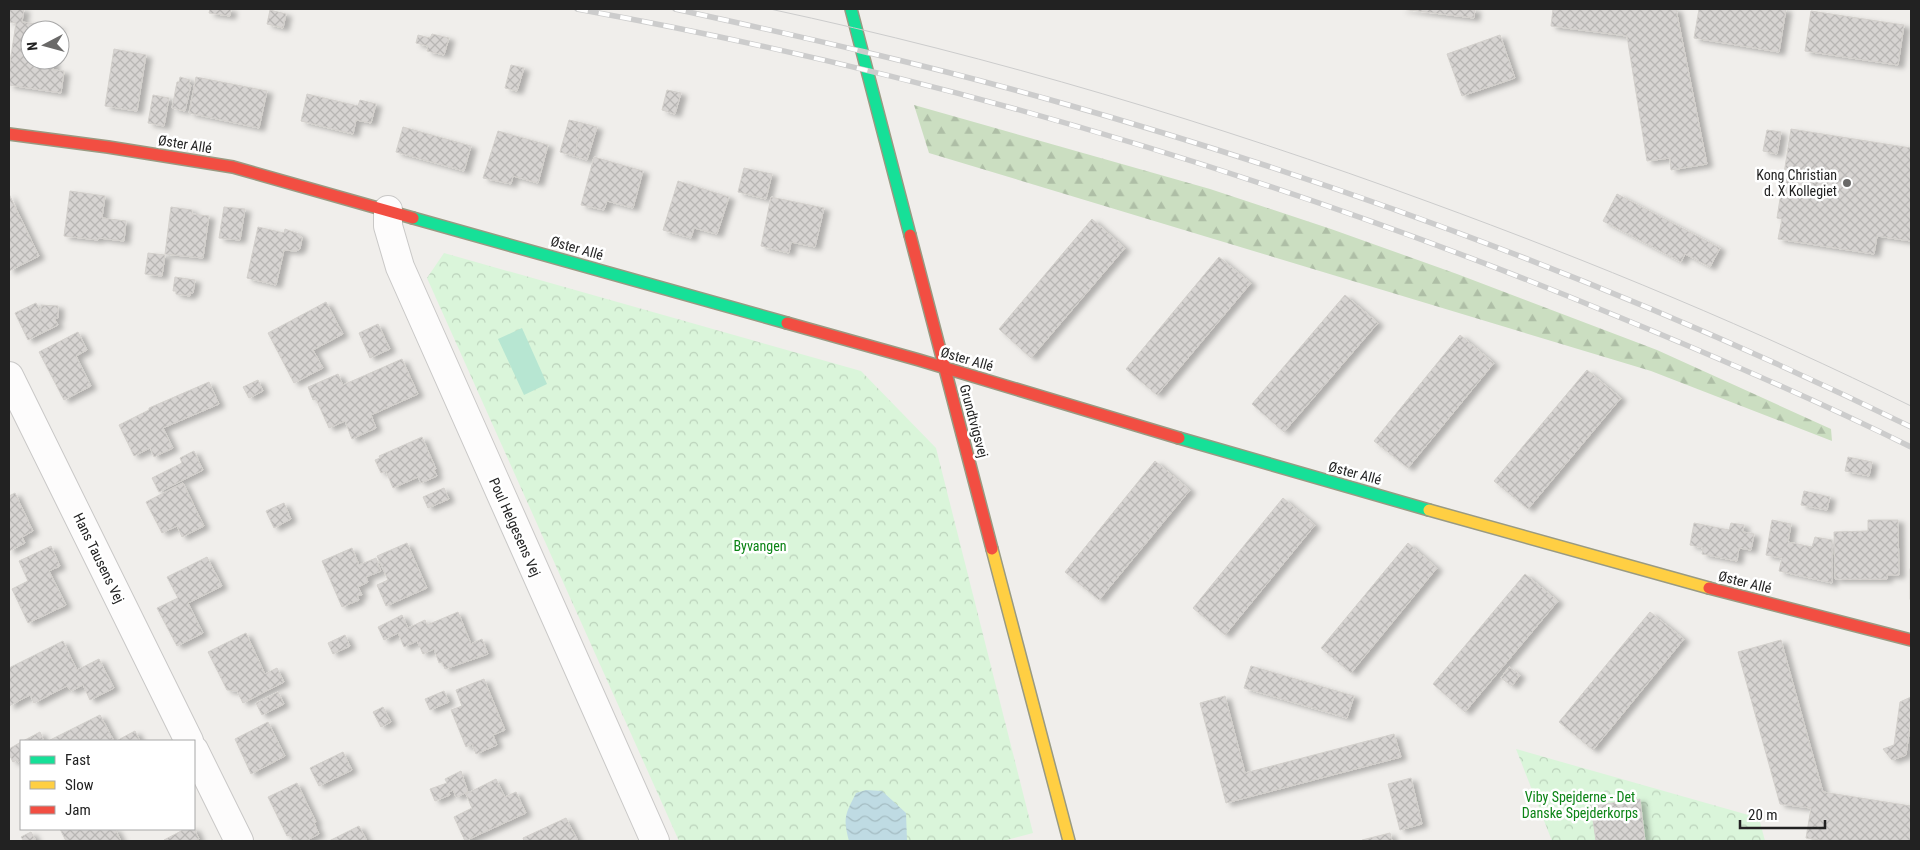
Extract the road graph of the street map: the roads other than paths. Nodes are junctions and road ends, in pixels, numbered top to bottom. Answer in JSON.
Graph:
{"nodes":[{"id":1,"x":851,"y":9,"type":"edge"},
{"id":2,"x":9,"y":134,"type":"edge"},
{"id":3,"x":388,"y":210,"type":"junction"},
{"id":4,"x":945,"y":368,"type":"junction"},
{"id":5,"x":9,"y":376,"type":"edge"},
{"id":6,"x":1911,"y":640,"type":"edge"},
{"id":7,"x":189,"y":740,"type":"edge"},
{"id":8,"x":195,"y":752,"type":"edge"},
{"id":9,"x":239,"y":841,"type":"edge"},
{"id":10,"x":655,"y":841,"type":"edge"},
{"id":11,"x":1069,"y":841,"type":"edge"}],
"edges":[{"from":1,"to":4,"type":"street","name":"Grundtvigsvej"},
{"from":2,"to":3,"type":"street","name":"Øster Allé"},
{"from":3,"to":4,"type":"street","name":"Øster Allé"},
{"from":3,"to":10,"type":"street","name":"Poul Helgesens Vej"},
{"from":4,"to":6,"type":"street","name":"Øster Allé"},
{"from":4,"to":11,"type":"street","name":"Grundtvigsvej"},
{"from":5,"to":7,"type":"street","name":"Hans Tausens Vej"},
{"from":8,"to":9,"type":"street"}]}
